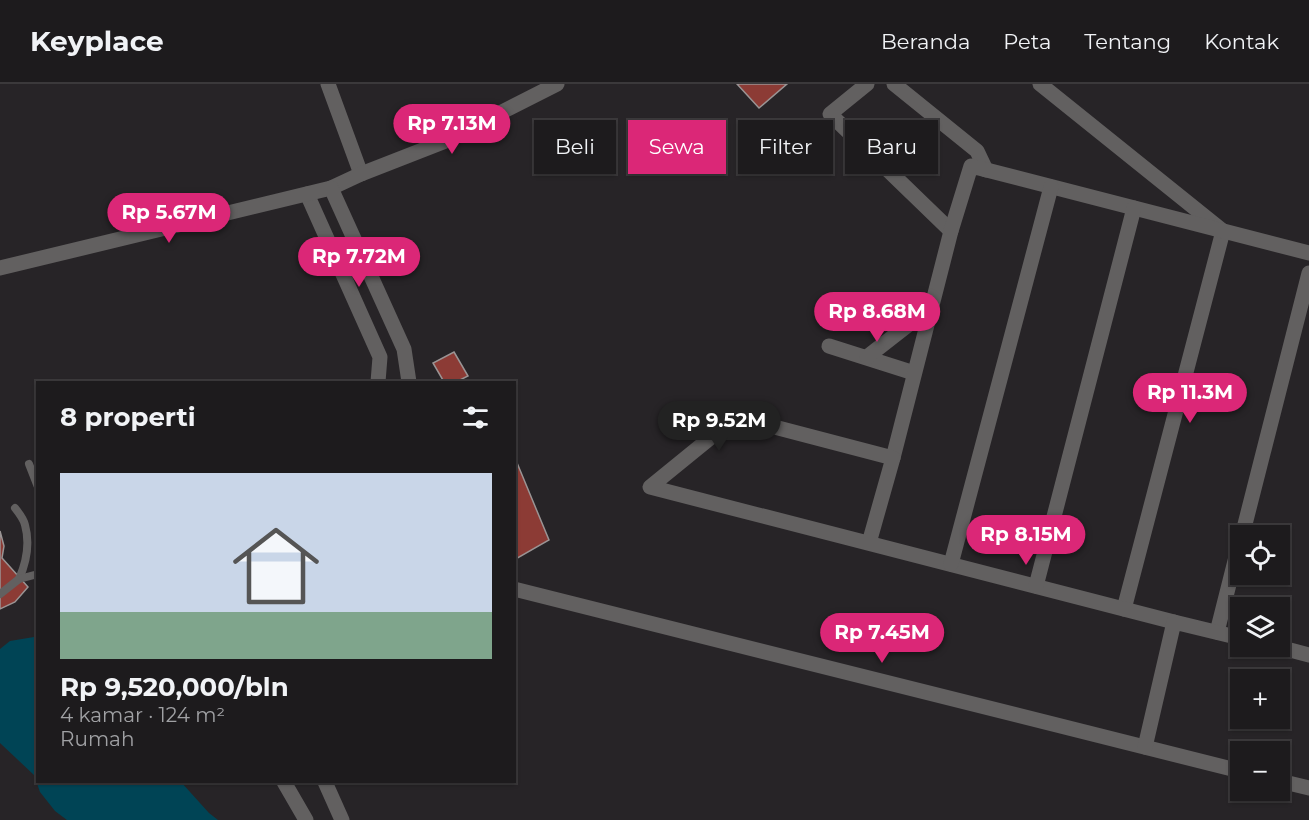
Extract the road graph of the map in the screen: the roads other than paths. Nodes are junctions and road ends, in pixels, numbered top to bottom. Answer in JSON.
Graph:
{"nodes":[{"id":1,"x":328,"y":84,"type":"edge"},
{"id":2,"x":556,"y":84,"type":"edge"},
{"id":3,"x":867,"y":84,"type":"edge"},
{"id":4,"x":894,"y":84,"type":"edge"},
{"id":5,"x":1040,"y":84,"type":"edge"},
{"id":6,"x":986,"y":170,"type":"junction"},
{"id":7,"x":361,"y":174,"type":"junction"},
{"id":8,"x":1051,"y":187,"type":"junction"},
{"id":9,"x":331,"y":188,"type":"junction"},
{"id":10,"x":307,"y":194,"type":"junction"},
{"id":11,"x":1134,"y":208,"type":"junction"},
{"id":12,"x":951,"y":231,"type":"junction"},
{"id":13,"x":1223,"y":231,"type":"junction"},
{"id":14,"x":1309,"y":253,"type":"edge"},
{"id":15,"x":0,"y":268,"type":"edge"},
{"id":16,"x":1309,"y":273,"type":"edge"},
{"id":17,"x":931,"y":307,"type":"junction"},
{"id":18,"x":829,"y":346,"type":"dead end"},
{"id":19,"x":867,"y":357,"type":"junction"},
{"id":20,"x":914,"y":373,"type":"junction"},
{"id":21,"x":378,"y":381,"type":"edge"},
{"id":22,"x":409,"y":381,"type":"edge"},
{"id":23,"x":893,"y":458,"type":"junction"},
{"id":24,"x":28,"y":464,"type":"dead end"},
{"id":25,"x":36,"y":482,"type":"edge"},
{"id":26,"x":15,"y":508,"type":"dead end"},
{"id":27,"x":1245,"y":525,"type":"edge"},
{"id":28,"x":869,"y":543,"type":"junction"},
{"id":29,"x":951,"y":564,"type":"junction"},
{"id":30,"x":36,"y":575,"type":"edge"},
{"id":31,"x":20,"y":579,"type":"junction"},
{"id":32,"x":1230,"y":581,"type":"edge"},
{"id":33,"x":1036,"y":586,"type":"junction"},
{"id":34,"x":516,"y":589,"type":"edge"},
{"id":35,"x":0,"y":594,"type":"edge"},
{"id":36,"x":1124,"y":609,"type":"junction"},
{"id":37,"x":1174,"y":622,"type":"junction"},
{"id":38,"x":1217,"y":632,"type":"junction"},
{"id":39,"x":1230,"y":635,"type":"edge"},
{"id":40,"x":1290,"y":650,"type":"edge"},
{"id":41,"x":1309,"y":655,"type":"edge"},
{"id":42,"x":1145,"y":747,"type":"junction"},
{"id":43,"x":1230,"y":768,"type":"edge"},
{"id":44,"x":285,"y":783,"type":"edge"},
{"id":45,"x":324,"y":783,"type":"edge"},
{"id":46,"x":1290,"y":783,"type":"edge"},
{"id":47,"x":1309,"y":788,"type":"edge"},
{"id":48,"x":306,"y":820,"type":"edge"},
{"id":49,"x":342,"y":820,"type":"edge"}],
"edges":[{"from":1,"to":7,"type":"street"},
{"from":2,"to":7,"type":"street"},
{"from":3,"to":12,"type":"street"},
{"from":4,"to":6,"type":"street"},
{"from":5,"to":13,"type":"street"},
{"from":6,"to":8,"type":"street"},
{"from":6,"to":12,"type":"street"},
{"from":7,"to":9,"type":"street"},
{"from":8,"to":11,"type":"street"},
{"from":8,"to":29,"type":"street"},
{"from":9,"to":10,"type":"street"},
{"from":9,"to":22,"type":"street"},
{"from":10,"to":15,"type":"street"},
{"from":10,"to":21,"type":"street"},
{"from":11,"to":13,"type":"street"},
{"from":11,"to":33,"type":"street"},
{"from":12,"to":17,"type":"street"},
{"from":13,"to":14,"type":"street"},
{"from":13,"to":36,"type":"street"},
{"from":16,"to":27,"type":"street"},
{"from":17,"to":19,"type":"street"},
{"from":17,"to":20,"type":"street"},
{"from":18,"to":19,"type":"street"},
{"from":19,"to":20,"type":"street"},
{"from":20,"to":23,"type":"street"},
{"from":23,"to":28,"type":"street"},
{"from":23,"to":28,"type":"street"},
{"from":24,"to":25,"type":"lane"},
{"from":26,"to":31,"type":"lane"},
{"from":28,"to":29,"type":"street"},
{"from":29,"to":33,"type":"street"},
{"from":30,"to":31,"type":"lane"},
{"from":31,"to":35,"type":"lane"},
{"from":32,"to":38,"type":"street"},
{"from":33,"to":36,"type":"street"},
{"from":34,"to":42,"type":"street"},
{"from":36,"to":37,"type":"street"},
{"from":37,"to":38,"type":"street"},
{"from":37,"to":42,"type":"street"},
{"from":38,"to":39,"type":"street"},
{"from":40,"to":41,"type":"street"},
{"from":42,"to":43,"type":"street"},
{"from":44,"to":48,"type":"street"},
{"from":45,"to":49,"type":"street"},
{"from":46,"to":47,"type":"street"}]}
